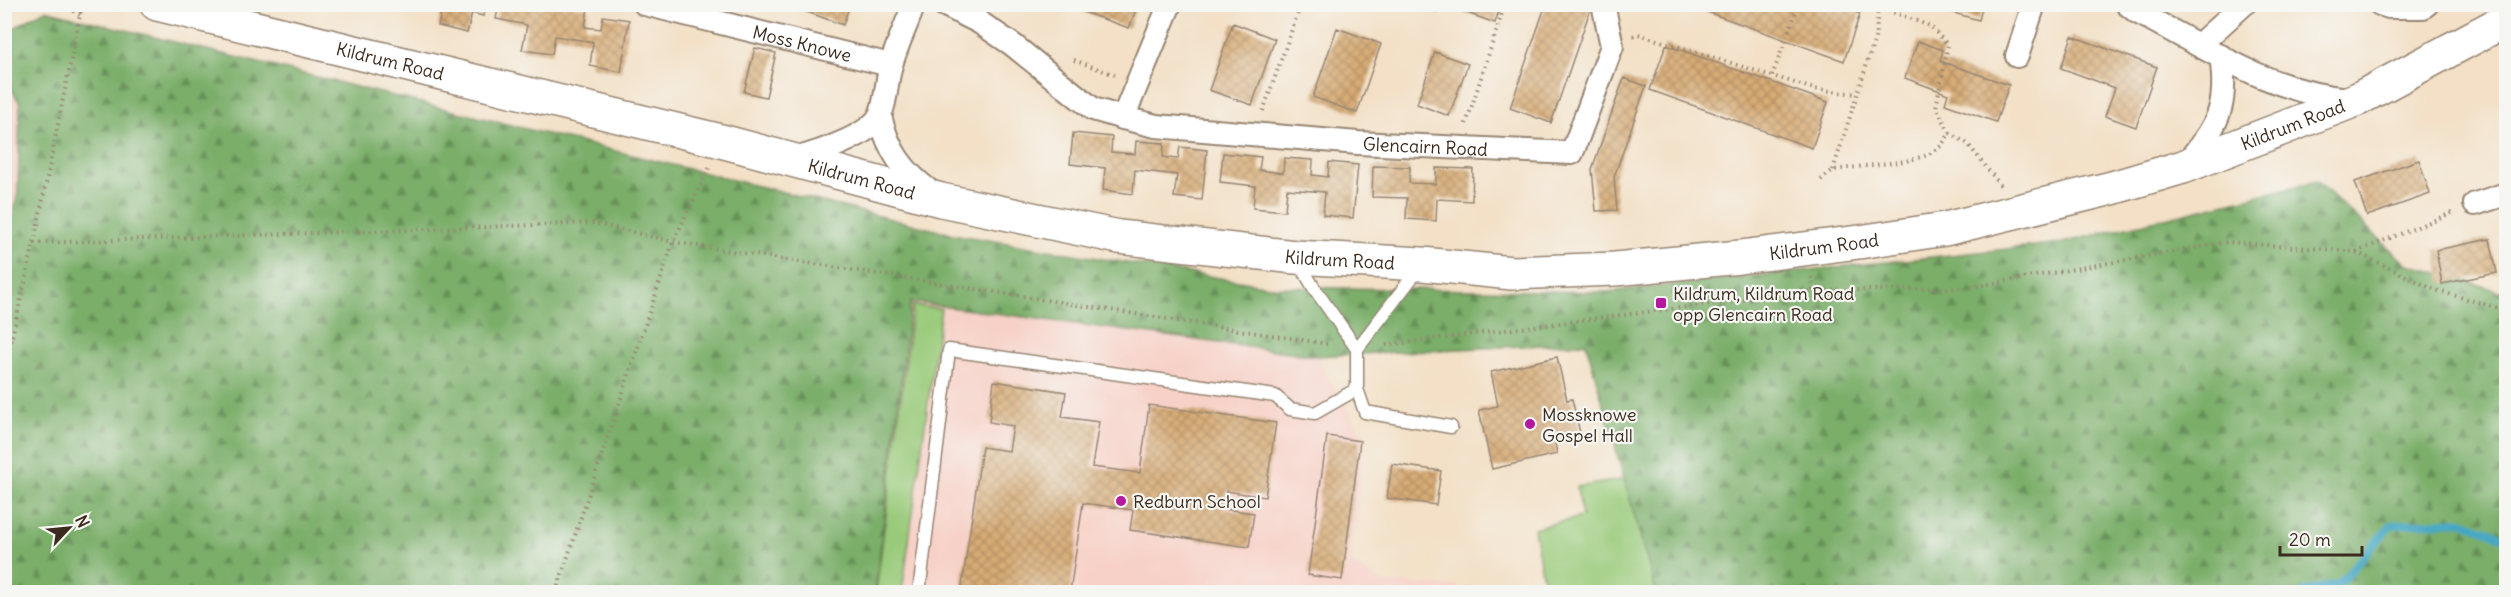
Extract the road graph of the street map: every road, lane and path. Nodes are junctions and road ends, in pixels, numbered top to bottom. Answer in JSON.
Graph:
{"nodes":[{"id":1,"x":64,"y":4,"type":"edge"},
{"id":2,"x":157,"y":4,"type":"edge"},
{"id":3,"x":645,"y":4,"type":"edge"},
{"id":4,"x":914,"y":4,"type":"edge"},
{"id":5,"x":943,"y":4,"type":"edge"},
{"id":6,"x":1301,"y":4,"type":"edge"},
{"id":7,"x":1505,"y":4,"type":"edge"},
{"id":8,"x":1603,"y":4,"type":"edge"},
{"id":9,"x":1798,"y":4,"type":"edge"},
{"id":10,"x":1871,"y":4,"type":"edge"},
{"id":11,"x":2034,"y":4,"type":"edge"},
{"id":12,"x":2127,"y":4,"type":"edge"},
{"id":13,"x":2244,"y":4,"type":"edge"},
{"id":14,"x":2380,"y":4,"type":"edge"},
{"id":15,"x":2427,"y":4,"type":"edge"},
{"id":16,"x":1169,"y":6,"type":"edge"},
{"id":17,"x":1878,"y":6,"type":"junction"},
{"id":18,"x":2506,"y":20,"type":"edge"},
{"id":19,"x":2200,"y":44,"type":"junction"},
{"id":20,"x":1612,"y":46,"type":"junction"},
{"id":21,"x":2016,"y":56,"type":"dead end"},
{"id":22,"x":2221,"y":56,"type":"junction"},
{"id":23,"x":890,"y":65,"type":"junction"},
{"id":24,"x":1772,"y":76,"type":"junction"},
{"id":25,"x":1120,"y":77,"type":"dead end"},
{"id":26,"x":1060,"y":83,"type":"junction"},
{"id":27,"x":1857,"y":94,"type":"junction"},
{"id":28,"x":2358,"y":99,"type":"junction"},
{"id":29,"x":880,"y":116,"type":"junction"},
{"id":30,"x":1124,"y":118,"type":"junction"},
{"id":31,"x":1950,"y":133,"type":"junction"},
{"id":32,"x":1255,"y":135,"type":"junction"},
{"id":33,"x":722,"y":141,"type":"junction"},
{"id":34,"x":1458,"y":148,"type":"junction"},
{"id":35,"x":794,"y":160,"type":"junction"},
{"id":36,"x":2184,"y":167,"type":"junction"},
{"id":37,"x":1833,"y":170,"type":"junction"},
{"id":38,"x":1821,"y":180,"type":"dead end"},
{"id":39,"x":2506,"y":194,"type":"edge"},
{"id":40,"x":941,"y":200,"type":"junction"},
{"id":41,"x":2475,"y":204,"type":"joint"},
{"id":42,"x":2021,"y":211,"type":"junction"},
{"id":43,"x":2356,"y":252,"type":"dead end"},
{"id":44,"x":1295,"y":257,"type":"junction"},
{"id":45,"x":1422,"y":264,"type":"junction"},
{"id":46,"x":1357,"y":349,"type":"junction"},
{"id":47,"x":4,"y":371,"type":"edge"},
{"id":48,"x":1356,"y":389,"type":"junction"},
{"id":49,"x":1451,"y":427,"type":"dead end"},
{"id":50,"x":556,"y":592,"type":"edge"},
{"id":51,"x":919,"y":592,"type":"edge"}],
"edges":[{"from":1,"to":47,"type":"path"},
{"from":2,"to":33,"type":"street","name":"Kildrum Road"},
{"from":3,"to":23,"type":"street","name":"Moss Knowe"},
{"from":4,"to":23,"type":"street"},
{"from":5,"to":26,"type":"street","name":"Glencairn Road"},
{"from":6,"to":32,"type":"path"},
{"from":7,"to":34,"type":"path"},
{"from":8,"to":20,"type":"street"},
{"from":9,"to":24,"type":"path"},
{"from":10,"to":17,"type":"path"},
{"from":11,"to":21,"type":"street"},
{"from":12,"to":19,"type":"street"},
{"from":13,"to":19,"type":"street"},
{"from":14,"to":15,"type":"street"},
{"from":16,"to":30,"type":"street"},
{"from":17,"to":27,"type":"path"},
{"from":17,"to":31,"type":"path"},
{"from":18,"to":28,"type":"street","name":"Kildrum Road"},
{"from":19,"to":22,"type":"street"},
{"from":20,"to":24,"type":"path"},
{"from":20,"to":34,"type":"street","name":"Glencairn Road"},
{"from":22,"to":28,"type":"street"},
{"from":22,"to":36,"type":"street"},
{"from":23,"to":29,"type":"street"},
{"from":24,"to":27,"type":"path"},
{"from":25,"to":26,"type":"path"},
{"from":26,"to":30,"type":"street","name":"Glencairn Road"},
{"from":27,"to":37,"type":"path"},
{"from":28,"to":36,"type":"street","name":"Kildrum Road"},
{"from":29,"to":35,"type":"street"},
{"from":29,"to":40,"type":"street"},
{"from":30,"to":32,"type":"street","name":"Glencairn Road"},
{"from":31,"to":37,"type":"path"},
{"from":31,"to":42,"type":"path"},
{"from":32,"to":34,"type":"street","name":"Glencairn Road"},
{"from":33,"to":35,"type":"street","name":"Kildrum Road"},
{"from":33,"to":50,"type":"path"},
{"from":35,"to":40,"type":"street","name":"Kildrum Road"},
{"from":36,"to":42,"type":"street","name":"Kildrum Road"},
{"from":37,"to":38,"type":"path"},
{"from":39,"to":41,"type":"street"},
{"from":40,"to":44,"type":"street","name":"Kildrum Road"},
{"from":41,"to":43,"type":"path"},
{"from":42,"to":45,"type":"street","name":"Kildrum Road"},
{"from":44,"to":45,"type":"street","name":"Kildrum Road"},
{"from":44,"to":46,"type":"lane"},
{"from":45,"to":46,"type":"lane"},
{"from":46,"to":48,"type":"lane"},
{"from":48,"to":49,"type":"lane"},
{"from":48,"to":51,"type":"lane"}]}
